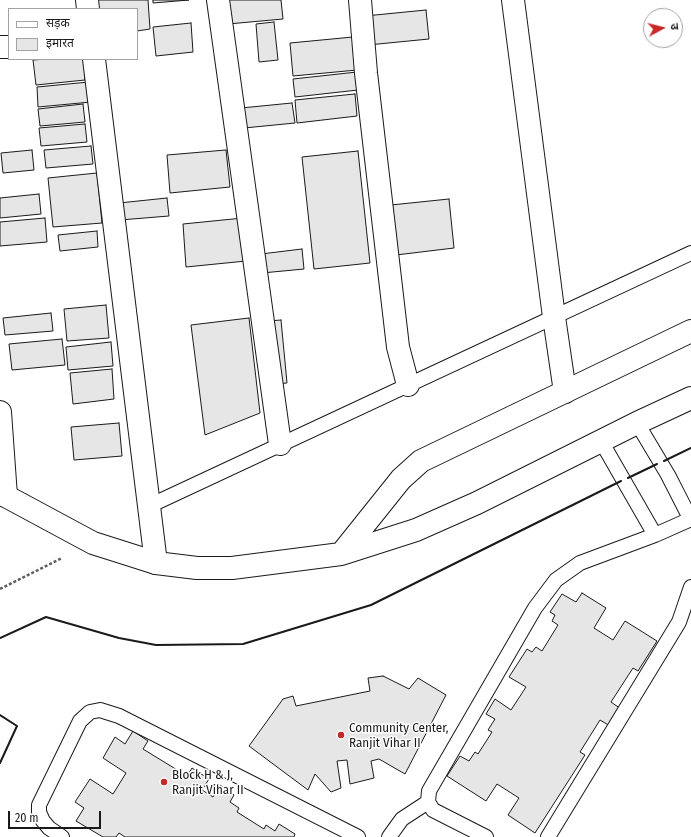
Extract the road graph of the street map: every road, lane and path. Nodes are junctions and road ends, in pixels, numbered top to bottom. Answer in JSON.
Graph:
{"nodes":[{"id":1,"x":218,"y":0,"type":"edge"},
{"id":2,"x":360,"y":0,"type":"edge"},
{"id":3,"x":513,"y":0,"type":"edge"},
{"id":4,"x":94,"y":60,"type":"edge"},
{"id":5,"x":691,"y":253,"type":"edge"},
{"id":6,"x":554,"y":317,"type":"junction"},
{"id":7,"x":691,"y":331,"type":"edge"},
{"id":8,"x":408,"y":385,"type":"junction"},
{"id":9,"x":565,"y":392,"type":"junction"},
{"id":10,"x":691,"y":398,"type":"edge"},
{"id":11,"x":0,"y":412,"type":"edge"},
{"id":12,"x":637,"y":423,"type":"junction"},
{"id":13,"x":600,"y":441,"type":"junction"},
{"id":14,"x":280,"y":444,"type":"junction"},
{"id":15,"x":3,"y":495,"type":"edge"},
{"id":16,"x":149,"y":506,"type":"junction"},
{"id":17,"x":691,"y":519,"type":"edge"},
{"id":18,"x":655,"y":535,"type":"junction"},
{"id":19,"x":93,"y":543,"type":"junction"},
{"id":20,"x":340,"y":554,"type":"junction"},
{"id":21,"x":156,"y":563,"type":"junction"},
{"id":22,"x":691,"y":587,"type":"edge"},
{"id":23,"x":0,"y":589,"type":"edge"},
{"id":24,"x":428,"y":802,"type":"junction"},
{"id":25,"x":62,"y":837,"type":"edge"},
{"id":26,"x":358,"y":837,"type":"edge"},
{"id":27,"x":389,"y":837,"type":"edge"},
{"id":28,"x":486,"y":837,"type":"edge"},
{"id":29,"x":548,"y":837,"type":"edge"}],
"edges":[{"from":1,"to":14,"type":"street"},
{"from":2,"to":8,"type":"street"},
{"from":3,"to":6,"type":"street"},
{"from":4,"to":16,"type":"street"},
{"from":5,"to":6,"type":"lane"},
{"from":6,"to":8,"type":"lane"},
{"from":6,"to":9,"type":"street"},
{"from":7,"to":9,"type":"street"},
{"from":8,"to":14,"type":"lane"},
{"from":9,"to":20,"type":"street"},
{"from":10,"to":12,"type":"street"},
{"from":11,"to":15,"type":"street"},
{"from":12,"to":13,"type":"street"},
{"from":12,"to":17,"type":"lane"},
{"from":13,"to":18,"type":"lane"},
{"from":13,"to":20,"type":"street"},
{"from":14,"to":16,"type":"lane"},
{"from":15,"to":19,"type":"street"},
{"from":16,"to":21,"type":"street"},
{"from":17,"to":18,"type":"lane"},
{"from":18,"to":24,"type":"lane"},
{"from":19,"to":21,"type":"street"},
{"from":19,"to":23,"type":"path"},
{"from":20,"to":21,"type":"street"},
{"from":22,"to":29,"type":"lane"},
{"from":24,"to":27,"type":"lane"},
{"from":24,"to":28,"type":"lane"},
{"from":25,"to":26,"type":"lane"}]}
